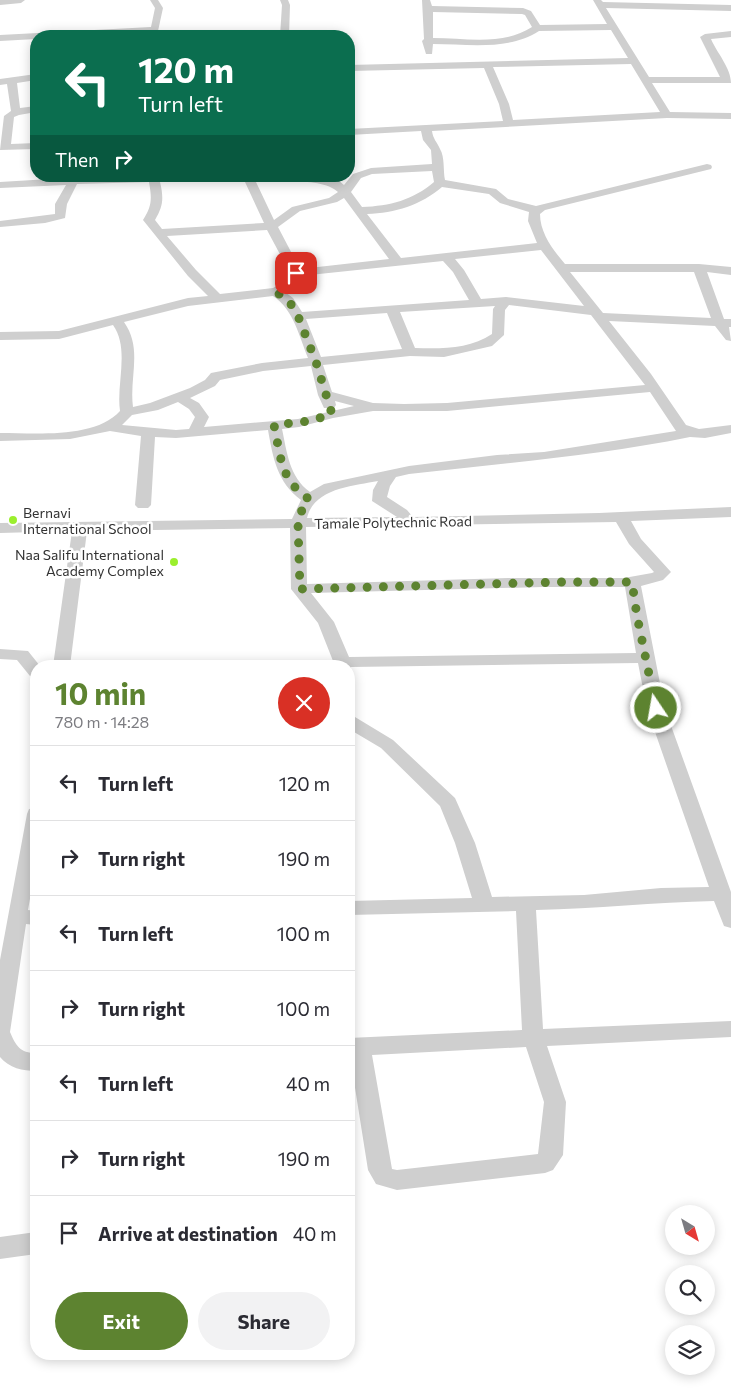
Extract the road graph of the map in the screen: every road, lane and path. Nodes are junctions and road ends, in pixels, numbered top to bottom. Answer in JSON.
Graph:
{"nodes":[{"id":1,"x":9,"y":0,"type":"edge"},
{"id":2,"x":21,"y":0,"type":"edge"},
{"id":3,"x":154,"y":0,"type":"edge"},
{"id":4,"x":284,"y":0,"type":"edge"},
{"id":5,"x":0,"y":2,"type":"edge"},
{"id":6,"x":598,"y":2,"type":"edge"},
{"id":7,"x":693,"y":4,"type":"edge"},
{"id":8,"x":427,"y":5,"type":"edge"},
{"id":9,"x":731,"y":8,"type":"edge"},
{"id":10,"x":614,"y":27,"type":"junction"},
{"id":11,"x":537,"y":28,"type":"junction"},
{"id":12,"x":157,"y":30,"type":"edge"},
{"id":13,"x":285,"y":30,"type":"edge"},
{"id":14,"x":731,"y":34,"type":"edge"},
{"id":15,"x":30,"y":37,"type":"edge"},
{"id":16,"x":0,"y":38,"type":"edge"},
{"id":17,"x":428,"y":41,"type":"junction"},
{"id":18,"x":633,"y":61,"type":"junction"},
{"id":19,"x":487,"y":64,"type":"junction"},
{"id":20,"x":430,"y":65,"type":"junction"},
{"id":21,"x":355,"y":68,"type":"edge"},
{"id":22,"x":30,"y":78,"type":"edge"},
{"id":23,"x":646,"y":80,"type":"junction"},
{"id":24,"x":728,"y":80,"type":"edge"},
{"id":25,"x":12,"y":81,"type":"junction"},
{"id":26,"x":0,"y":82,"type":"edge"},
{"id":27,"x":30,"y":110,"type":"edge"},
{"id":28,"x":667,"y":114,"type":"junction"},
{"id":29,"x":8,"y":115,"type":"edge"},
{"id":30,"x":731,"y":116,"type":"edge"},
{"id":31,"x":508,"y":122,"type":"junction"},
{"id":32,"x":426,"y":128,"type":"junction"},
{"id":33,"x":355,"y":132,"type":"edge"},
{"id":34,"x":30,"y":146,"type":"edge"},
{"id":35,"x":2,"y":147,"type":"edge"},
{"id":36,"x":437,"y":167,"type":"junction"},
{"id":37,"x":707,"y":167,"type":"dead end"},
{"id":38,"x":355,"y":179,"type":"edge"},
{"id":39,"x":73,"y":182,"type":"joint"},
{"id":40,"x":156,"y":182,"type":"edge"},
{"id":41,"x":250,"y":182,"type":"edge"},
{"id":42,"x":334,"y":182,"type":"edge"},
{"id":43,"x":352,"y":182,"type":"edge"},
{"id":44,"x":440,"y":183,"type":"junction"},
{"id":45,"x":0,"y":185,"type":"edge"},
{"id":46,"x":345,"y":192,"type":"junction"},
{"id":47,"x":536,"y":210,"type":"junction"},
{"id":48,"x":360,"y":211,"type":"junction"},
{"id":49,"x":0,"y":224,"type":"edge"},
{"id":50,"x":272,"y":226,"type":"junction"},
{"id":51,"x":158,"y":233,"type":"junction"},
{"id":52,"x":544,"y":246,"type":"junction"},
{"id":53,"x":446,"y":257,"type":"junction"},
{"id":54,"x":398,"y":263,"type":"junction"},
{"id":55,"x":561,"y":268,"type":"junction"},
{"id":56,"x":699,"y":268,"type":"junction"},
{"id":57,"x":731,"y":272,"type":"edge"},
{"id":58,"x":296,"y":273,"type":"junction"},
{"id":59,"x":276,"y":292,"type":"junction"},
{"id":60,"x":217,"y":298,"type":"junction"},
{"id":61,"x":506,"y":301,"type":"junction"},
{"id":62,"x":477,"y":303,"type":"junction"},
{"id":63,"x":391,"y":308,"type":"junction"},
{"id":64,"x":596,"y":314,"type":"junction"},
{"id":65,"x":298,"y":316,"type":"junction"},
{"id":66,"x":117,"y":321,"type":"junction"},
{"id":67,"x":724,"y":322,"type":"edge"},
{"id":68,"x":0,"y":336,"type":"edge"},
{"id":69,"x":731,"y":337,"type":"edge"},
{"id":70,"x":410,"y":352,"type":"junction"},
{"id":71,"x":316,"y":362,"type":"junction"},
{"id":72,"x":654,"y":388,"type":"junction"},
{"id":73,"x":326,"y":395,"type":"junction"},
{"id":74,"x":178,"y":398,"type":"junction"},
{"id":75,"x":372,"y":407,"type":"junction"},
{"id":76,"x":127,"y":412,"type":"junction"},
{"id":77,"x":332,"y":414,"type":"junction"},
{"id":78,"x":274,"y":425,"type":"junction"},
{"id":79,"x":110,"y":427,"type":"junction"},
{"id":80,"x":731,"y":429,"type":"edge"},
{"id":81,"x":148,"y":431,"type":"junction"},
{"id":82,"x":194,"y":432,"type":"junction"},
{"id":83,"x":688,"y":433,"type":"junction"},
{"id":84,"x":0,"y":437,"type":"edge"},
{"id":85,"x":391,"y":474,"type":"junction"},
{"id":86,"x":309,"y":499,"type":"junction"},
{"id":87,"x":143,"y":505,"type":"dead end"},
{"id":88,"x":731,"y":512,"type":"edge"},
{"id":89,"x":696,"y":513,"type":"junction"},
{"id":90,"x":621,"y":517,"type":"junction"},
{"id":91,"x":409,"y":521,"type":"junction"},
{"id":92,"x":731,"y":521,"type":"edge"},
{"id":93,"x":298,"y":524,"type":"junction"},
{"id":94,"x":80,"y":527,"type":"junction"},
{"id":95,"x":0,"y":528,"type":"edge"},
{"id":96,"x":632,"y":582,"type":"junction"},
{"id":97,"x":300,"y":589,"type":"junction"},
{"id":98,"x":0,"y":654,"type":"edge"},
{"id":99,"x":646,"y":658,"type":"junction"},
{"id":100,"x":62,"y":660,"type":"edge"},
{"id":101,"x":341,"y":660,"type":"edge"},
{"id":102,"x":30,"y":664,"type":"edge"},
{"id":103,"x":355,"y":664,"type":"edge"},
{"id":104,"x":355,"y":725,"type":"edge"},
{"id":105,"x":30,"y":883,"type":"edge"},
{"id":106,"x":722,"y":894,"type":"junction"},
{"id":107,"x":526,"y":903,"type":"junction"},
{"id":108,"x":484,"y":904,"type":"junction"},
{"id":109,"x":355,"y":908,"type":"edge"},
{"id":110,"x":27,"y":917,"type":"edge"},
{"id":111,"x":731,"y":921,"type":"edge"},
{"id":112,"x":731,"y":1029,"type":"edge"},
{"id":113,"x":0,"y":1030,"type":"edge"},
{"id":114,"x":0,"y":1035,"type":"edge"},
{"id":115,"x":533,"y":1037,"type":"junction"},
{"id":116,"x":355,"y":1047,"type":"edge"},
{"id":117,"x":355,"y":1052,"type":"edge"},
{"id":118,"x":30,"y":1062,"type":"edge"},
{"id":119,"x":30,"y":1244,"type":"edge"},
{"id":120,"x":0,"y":1248,"type":"edge"}],
"edges":[{"from":1,"to":2,"type":"street"},
{"from":1,"to":5,"type":"street"},
{"from":3,"to":12,"type":"street"},
{"from":4,"to":13,"type":"street"},
{"from":6,"to":7,"type":"street"},
{"from":6,"to":10,"type":"street"},
{"from":7,"to":9,"type":"street"},
{"from":8,"to":11,"type":"street"},
{"from":8,"to":17,"type":"street"},
{"from":10,"to":11,"type":"street"},
{"from":10,"to":18,"type":"street"},
{"from":11,"to":17,"type":"street"},
{"from":14,"to":24,"type":"street"},
{"from":15,"to":16,"type":"street"},
{"from":17,"to":20,"type":"street"},
{"from":18,"to":19,"type":"street"},
{"from":18,"to":23,"type":"street"},
{"from":19,"to":20,"type":"street"},
{"from":19,"to":31,"type":"street"},
{"from":20,"to":21,"type":"street"},
{"from":22,"to":25,"type":"street"},
{"from":23,"to":24,"type":"street"},
{"from":23,"to":28,"type":"street"},
{"from":25,"to":26,"type":"street"},
{"from":25,"to":29,"type":"street"},
{"from":27,"to":29,"type":"street"},
{"from":28,"to":30,"type":"street"},
{"from":28,"to":31,"type":"street"},
{"from":29,"to":35,"type":"street"},
{"from":31,"to":32,"type":"street"},
{"from":32,"to":33,"type":"street"},
{"from":32,"to":36,"type":"street"},
{"from":34,"to":35,"type":"street"},
{"from":36,"to":38,"type":"street"},
{"from":36,"to":44,"type":"street"},
{"from":37,"to":47,"type":"street"},
{"from":39,"to":45,"type":"street"},
{"from":39,"to":49,"type":"street"},
{"from":40,"to":51,"type":"street"},
{"from":41,"to":50,"type":"street"},
{"from":42,"to":46,"type":"street"},
{"from":43,"to":46,"type":"street"},
{"from":44,"to":47,"type":"street"},
{"from":44,"to":48,"type":"street"},
{"from":46,"to":48,"type":"street"},
{"from":46,"to":50,"type":"street"},
{"from":47,"to":52,"type":"street"},
{"from":48,"to":54,"type":"street"},
{"from":50,"to":51,"type":"street"},
{"from":50,"to":58,"type":"street"},
{"from":51,"to":60,"type":"street"},
{"from":52,"to":53,"type":"street"},
{"from":52,"to":55,"type":"street"},
{"from":53,"to":54,"type":"street"},
{"from":53,"to":62,"type":"street"},
{"from":54,"to":58,"type":"street"},
{"from":55,"to":56,"type":"street"},
{"from":55,"to":64,"type":"street"},
{"from":56,"to":57,"type":"street"},
{"from":56,"to":67,"type":"street"},
{"from":58,"to":59,"type":"street"},
{"from":59,"to":60,"type":"street"},
{"from":59,"to":65,"type":"street"},
{"from":60,"to":66,"type":"street"},
{"from":61,"to":62,"type":"street"},
{"from":61,"to":64,"type":"street"},
{"from":61,"to":70,"type":"street"},
{"from":62,"to":63,"type":"street"},
{"from":63,"to":65,"type":"street"},
{"from":63,"to":70,"type":"street"},
{"from":64,"to":67,"type":"street"},
{"from":64,"to":72,"type":"street"},
{"from":65,"to":71,"type":"street"},
{"from":66,"to":68,"type":"street"},
{"from":66,"to":76,"type":"street"},
{"from":67,"to":69,"type":"street"},
{"from":70,"to":71,"type":"street"},
{"from":71,"to":73,"type":"street"},
{"from":71,"to":74,"type":"street"},
{"from":72,"to":75,"type":"street"},
{"from":72,"to":83,"type":"street"},
{"from":73,"to":75,"type":"street"},
{"from":73,"to":77,"type":"street"},
{"from":74,"to":76,"type":"street"},
{"from":74,"to":82,"type":"street"},
{"from":75,"to":77,"type":"street"},
{"from":76,"to":79,"type":"street"},
{"from":77,"to":78,"type":"street"},
{"from":78,"to":82,"type":"street"},
{"from":78,"to":86,"type":"street"},
{"from":79,"to":81,"type":"street"},
{"from":79,"to":84,"type":"street"},
{"from":80,"to":83,"type":"street"},
{"from":81,"to":82,"type":"street"},
{"from":81,"to":87,"type":"street"},
{"from":83,"to":85,"type":"street"},
{"from":85,"to":86,"type":"street"},
{"from":85,"to":91,"type":"street"},
{"from":86,"to":93,"type":"street"},
{"from":88,"to":89,"type":"street"},
{"from":89,"to":90,"type":"street","name":"Tamale Polytechnic Road"},
{"from":89,"to":92,"type":"street"},
{"from":90,"to":91,"type":"street","name":"Tamale Polytechnic Road"},
{"from":90,"to":96,"type":"street"},
{"from":91,"to":93,"type":"street","name":"Tamale Polytechnic Road"},
{"from":93,"to":94,"type":"street","name":"Tamale Polytechnic Road"},
{"from":93,"to":97,"type":"street"},
{"from":94,"to":95,"type":"street","name":"Tamale Polytechnic Road"},
{"from":94,"to":100,"type":"street"},
{"from":96,"to":97,"type":"street"},
{"from":96,"to":99,"type":"street"},
{"from":97,"to":101,"type":"street"},
{"from":98,"to":102,"type":"street"},
{"from":99,"to":103,"type":"street"},
{"from":99,"to":106,"type":"street"},
{"from":104,"to":108,"type":"street"},
{"from":105,"to":110,"type":"street"},
{"from":106,"to":107,"type":"street"},
{"from":106,"to":111,"type":"street"},
{"from":107,"to":108,"type":"street"},
{"from":107,"to":115,"type":"street"},
{"from":108,"to":109,"type":"street"},
{"from":110,"to":113,"type":"street"},
{"from":112,"to":115,"type":"street"},
{"from":114,"to":118,"type":"street"},
{"from":115,"to":116,"type":"street"},
{"from":115,"to":117,"type":"street"},
{"from":119,"to":120,"type":"street"}]}
